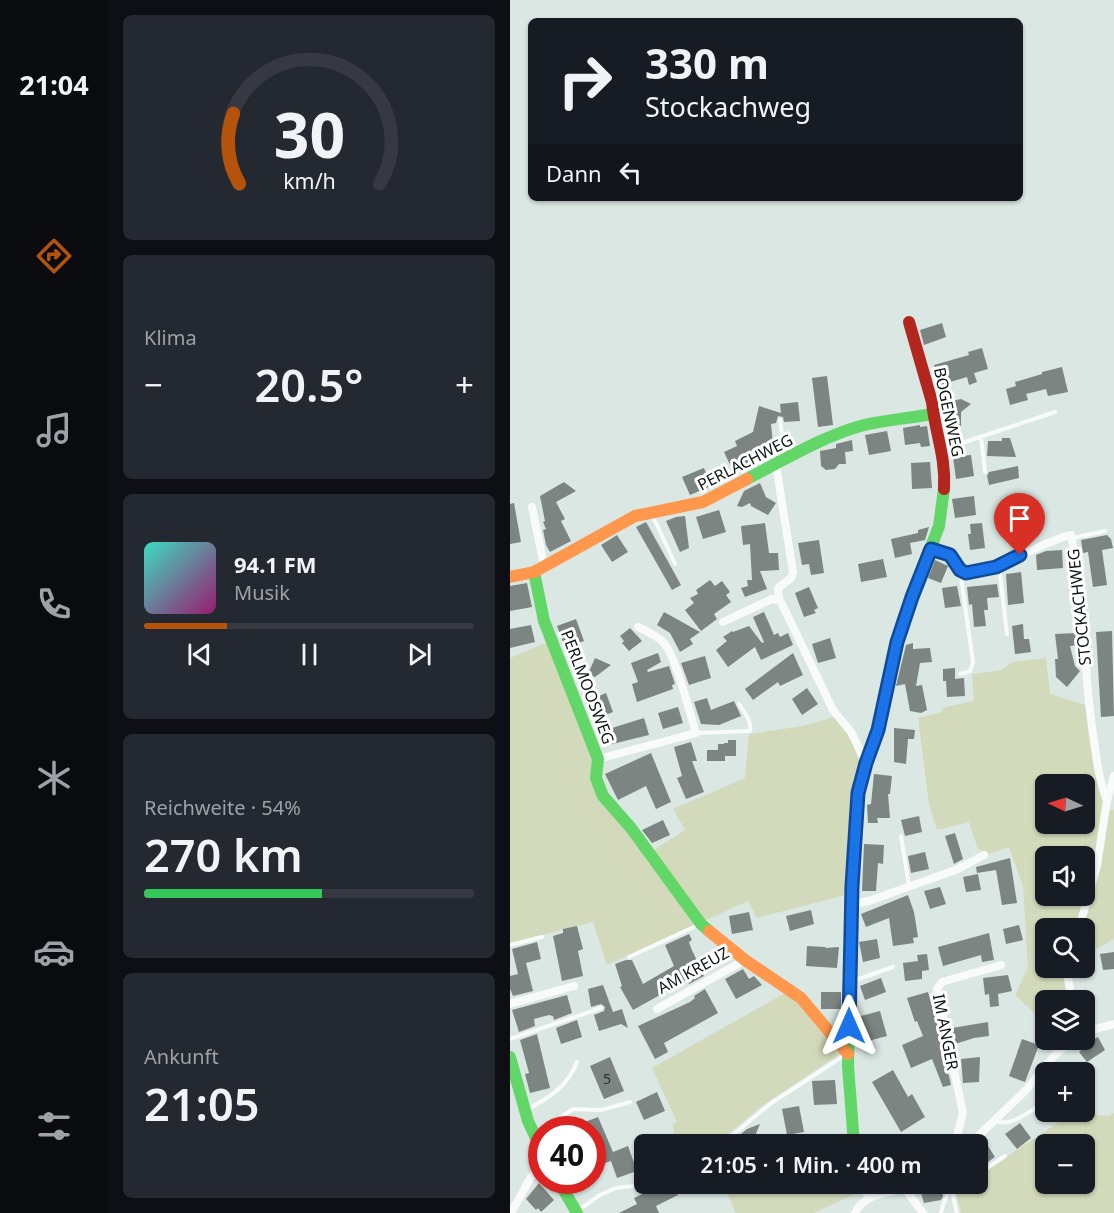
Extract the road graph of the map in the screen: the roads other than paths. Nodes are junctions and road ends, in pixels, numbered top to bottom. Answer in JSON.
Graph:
{"nodes":[{"id":1,"x":909,"y":322,"type":"dead end"},
{"id":2,"x":1054,"y":412,"type":"dead end"},
{"id":3,"x":933,"y":414,"type":"junction"},
{"id":4,"x":780,"y":420,"type":"dead end"},
{"id":5,"x":981,"y":436,"type":"junction"},
{"id":6,"x":943,"y":452,"type":"junction"},
{"id":7,"x":781,"y":462,"type":"junction"},
{"id":8,"x":985,"y":472,"type":"dead end"},
{"id":9,"x":532,"y":507,"type":"dead end"},
{"id":10,"x":648,"y":512,"type":"junction"},
{"id":11,"x":1105,"y":531,"type":"dead end"},
{"id":12,"x":1072,"y":538,"type":"junction"},
{"id":13,"x":931,"y":549,"type":"junction"},
{"id":14,"x":675,"y":564,"type":"dead end"},
{"id":15,"x":999,"y":566,"type":"junction"},
{"id":16,"x":539,"y":569,"type":"junction"},
{"id":17,"x":960,"y":570,"type":"junction"},
{"id":18,"x":510,"y":577,"type":"edge"},
{"id":19,"x":778,"y":599,"type":"junction"},
{"id":20,"x":723,"y":622,"type":"dead end"},
{"id":21,"x":638,"y":627,"type":"dead end"},
{"id":22,"x":1007,"y":634,"type":"dead end"},
{"id":23,"x":960,"y":674,"type":"dead end"},
{"id":24,"x":739,"y":704,"type":"dead end"},
{"id":25,"x":696,"y":733,"type":"junction"},
{"id":26,"x":598,"y":759,"type":"junction"},
{"id":27,"x":866,"y":763,"type":"junction"},
{"id":28,"x":1114,"y":776,"type":"edge"},
{"id":29,"x":1107,"y":800,"type":"junction"},
{"id":30,"x":901,"y":836,"type":"dead end"},
{"id":31,"x":984,"y":855,"type":"dead end"},
{"id":32,"x":910,"y":887,"type":"junction"},
{"id":33,"x":852,"y":904,"type":"junction"},
{"id":34,"x":1082,"y":918,"type":"edge"},
{"id":35,"x":701,"y":924,"type":"junction"},
{"id":36,"x":542,"y":937,"type":"dead end"},
{"id":37,"x":510,"y":945,"type":"edge"},
{"id":38,"x":629,"y":957,"type":"dead end"},
{"id":39,"x":745,"y":960,"type":"junction"},
{"id":40,"x":1001,"y":965,"type":"dead end"},
{"id":41,"x":893,"y":967,"type":"dead end"},
{"id":42,"x":850,"y":982,"type":"junction"},
{"id":43,"x":574,"y":986,"type":"dead end"},
{"id":44,"x":510,"y":1004,"type":"edge"},
{"id":45,"x":601,"y":1008,"type":"dead end"},
{"id":46,"x":657,"y":1009,"type":"dead end"},
{"id":47,"x":1114,"y":1024,"type":"edge"},
{"id":48,"x":1095,"y":1029,"type":"edge"},
{"id":49,"x":510,"y":1039,"type":"edge"},
{"id":50,"x":1061,"y":1050,"type":"edge"},
{"id":51,"x":848,"y":1054,"type":"junction"},
{"id":52,"x":510,"y":1057,"type":"edge"},
{"id":53,"x":577,"y":1062,"type":"dead end"},
{"id":54,"x":630,"y":1102,"type":"dead end"},
{"id":55,"x":1035,"y":1107,"type":"edge"},
{"id":56,"x":525,"y":1110,"type":"junction"},
{"id":57,"x":529,"y":1116,"type":"edge"},
{"id":58,"x":562,"y":1116,"type":"edge"},
{"id":59,"x":995,"y":1120,"type":"junction"},
{"id":60,"x":734,"y":1134,"type":"edge"},
{"id":61,"x":853,"y":1134,"type":"edge"},
{"id":62,"x":958,"y":1134,"type":"edge"},
{"id":63,"x":980,"y":1134,"type":"edge"},
{"id":64,"x":1005,"y":1156,"type":"dead end"},
{"id":65,"x":988,"y":1167,"type":"edge"},
{"id":66,"x":528,"y":1182,"type":"edge"},
{"id":67,"x":634,"y":1186,"type":"edge"},
{"id":68,"x":566,"y":1194,"type":"edge"},
{"id":69,"x":867,"y":1194,"type":"edge"},
{"id":70,"x":884,"y":1194,"type":"edge"},
{"id":71,"x":908,"y":1194,"type":"edge"},
{"id":72,"x":949,"y":1194,"type":"edge"},
{"id":73,"x":952,"y":1194,"type":"edge"},
{"id":74,"x":868,"y":1197,"type":"junction"},
{"id":75,"x":576,"y":1212,"type":"edge"},
{"id":76,"x":511,"y":1213,"type":"edge"},
{"id":77,"x":855,"y":1213,"type":"edge"},
{"id":78,"x":923,"y":1213,"type":"edge"},
{"id":79,"x":941,"y":1213,"type":"edge"},
{"id":80,"x":957,"y":1213,"type":"edge"}],
"edges":[{"from":1,"to":3,"type":"street","name":"BOGENWEG"},
{"from":2,"to":5,"type":"lane"},
{"from":3,"to":6,"type":"street","name":"BOGENWEG"},
{"from":3,"to":7,"type":"street","name":"PERLACHWEG"},
{"from":4,"to":7,"type":"lane"},
{"from":5,"to":6,"type":"lane"},
{"from":5,"to":8,"type":"lane"},
{"from":6,"to":13,"type":"street","name":"BOGENWEG"},
{"from":7,"to":10,"type":"street","name":"PERLACHWEG"},
{"from":7,"to":19,"type":"street"},
{"from":9,"to":16,"type":"street"},
{"from":10,"to":14,"type":"lane"},
{"from":10,"to":16,"type":"street","name":"PERLACHWEG"},
{"from":11,"to":12,"type":"lane"},
{"from":12,"to":15,"type":"street","name":"STOCKACHWEG"},
{"from":12,"to":29,"type":"street","name":"STOCKACHWEG"},
{"from":13,"to":17,"type":"street"},
{"from":13,"to":27,"type":"street","name":"BOGENWEG"},
{"from":15,"to":17,"type":"street","name":"STOCKACHWEG"},
{"from":15,"to":22,"type":"lane"},
{"from":16,"to":18,"type":"street","name":"PERLACHWEG"},
{"from":16,"to":26,"type":"street","name":"PERLMOOSWEG"},
{"from":17,"to":23,"type":"lane"},
{"from":19,"to":20,"type":"street"},
{"from":19,"to":27,"type":"street"},
{"from":21,"to":25,"type":"street"},
{"from":24,"to":25,"type":"lane"},
{"from":25,"to":26,"type":"street"},
{"from":26,"to":35,"type":"street","name":"PERLMOOSWEG"},
{"from":27,"to":33,"type":"street","name":"BOGENWEG"},
{"from":28,"to":29,"type":"street"},
{"from":29,"to":34,"type":"street"},
{"from":30,"to":32,"type":"lane"},
{"from":31,"to":32,"type":"street"},
{"from":32,"to":33,"type":"street"},
{"from":33,"to":42,"type":"street","name":"BOGENWEG"},
{"from":35,"to":38,"type":"lane"},
{"from":35,"to":39,"type":"street","name":"AM KREUZ"},
{"from":36,"to":37,"type":"lane"},
{"from":39,"to":46,"type":"street","name":"AM KREUZ"},
{"from":39,"to":51,"type":"street","name":"AM KREUZ"},
{"from":40,"to":62,"type":"street","name":"IM ANGER"},
{"from":41,"to":42,"type":"lane"},
{"from":42,"to":51,"type":"street","name":"BOGENWEG"},
{"from":43,"to":44,"type":"street"},
{"from":45,"to":49,"type":"lane"},
{"from":47,"to":48,"type":"street"},
{"from":50,"to":59,"type":"street"},
{"from":51,"to":60,"type":"lane"},
{"from":51,"to":61,"type":"street","name":"BOGENWEG"},
{"from":52,"to":56,"type":"street"},
{"from":53,"to":56,"type":"lane"},
{"from":54,"to":58,"type":"lane"},
{"from":55,"to":59,"type":"lane"},
{"from":56,"to":57,"type":"street"},
{"from":59,"to":63,"type":"street"},
{"from":64,"to":65,"type":"lane"},
{"from":66,"to":76,"type":"street"},
{"from":67,"to":75,"type":"lane"},
{"from":68,"to":75,"type":"street"},
{"from":69,"to":74,"type":"street"},
{"from":70,"to":74,"type":"street"},
{"from":71,"to":78,"type":"street"},
{"from":72,"to":79,"type":"lane"},
{"from":73,"to":80,"type":"lane"},
{"from":74,"to":77,"type":"street"}]}
